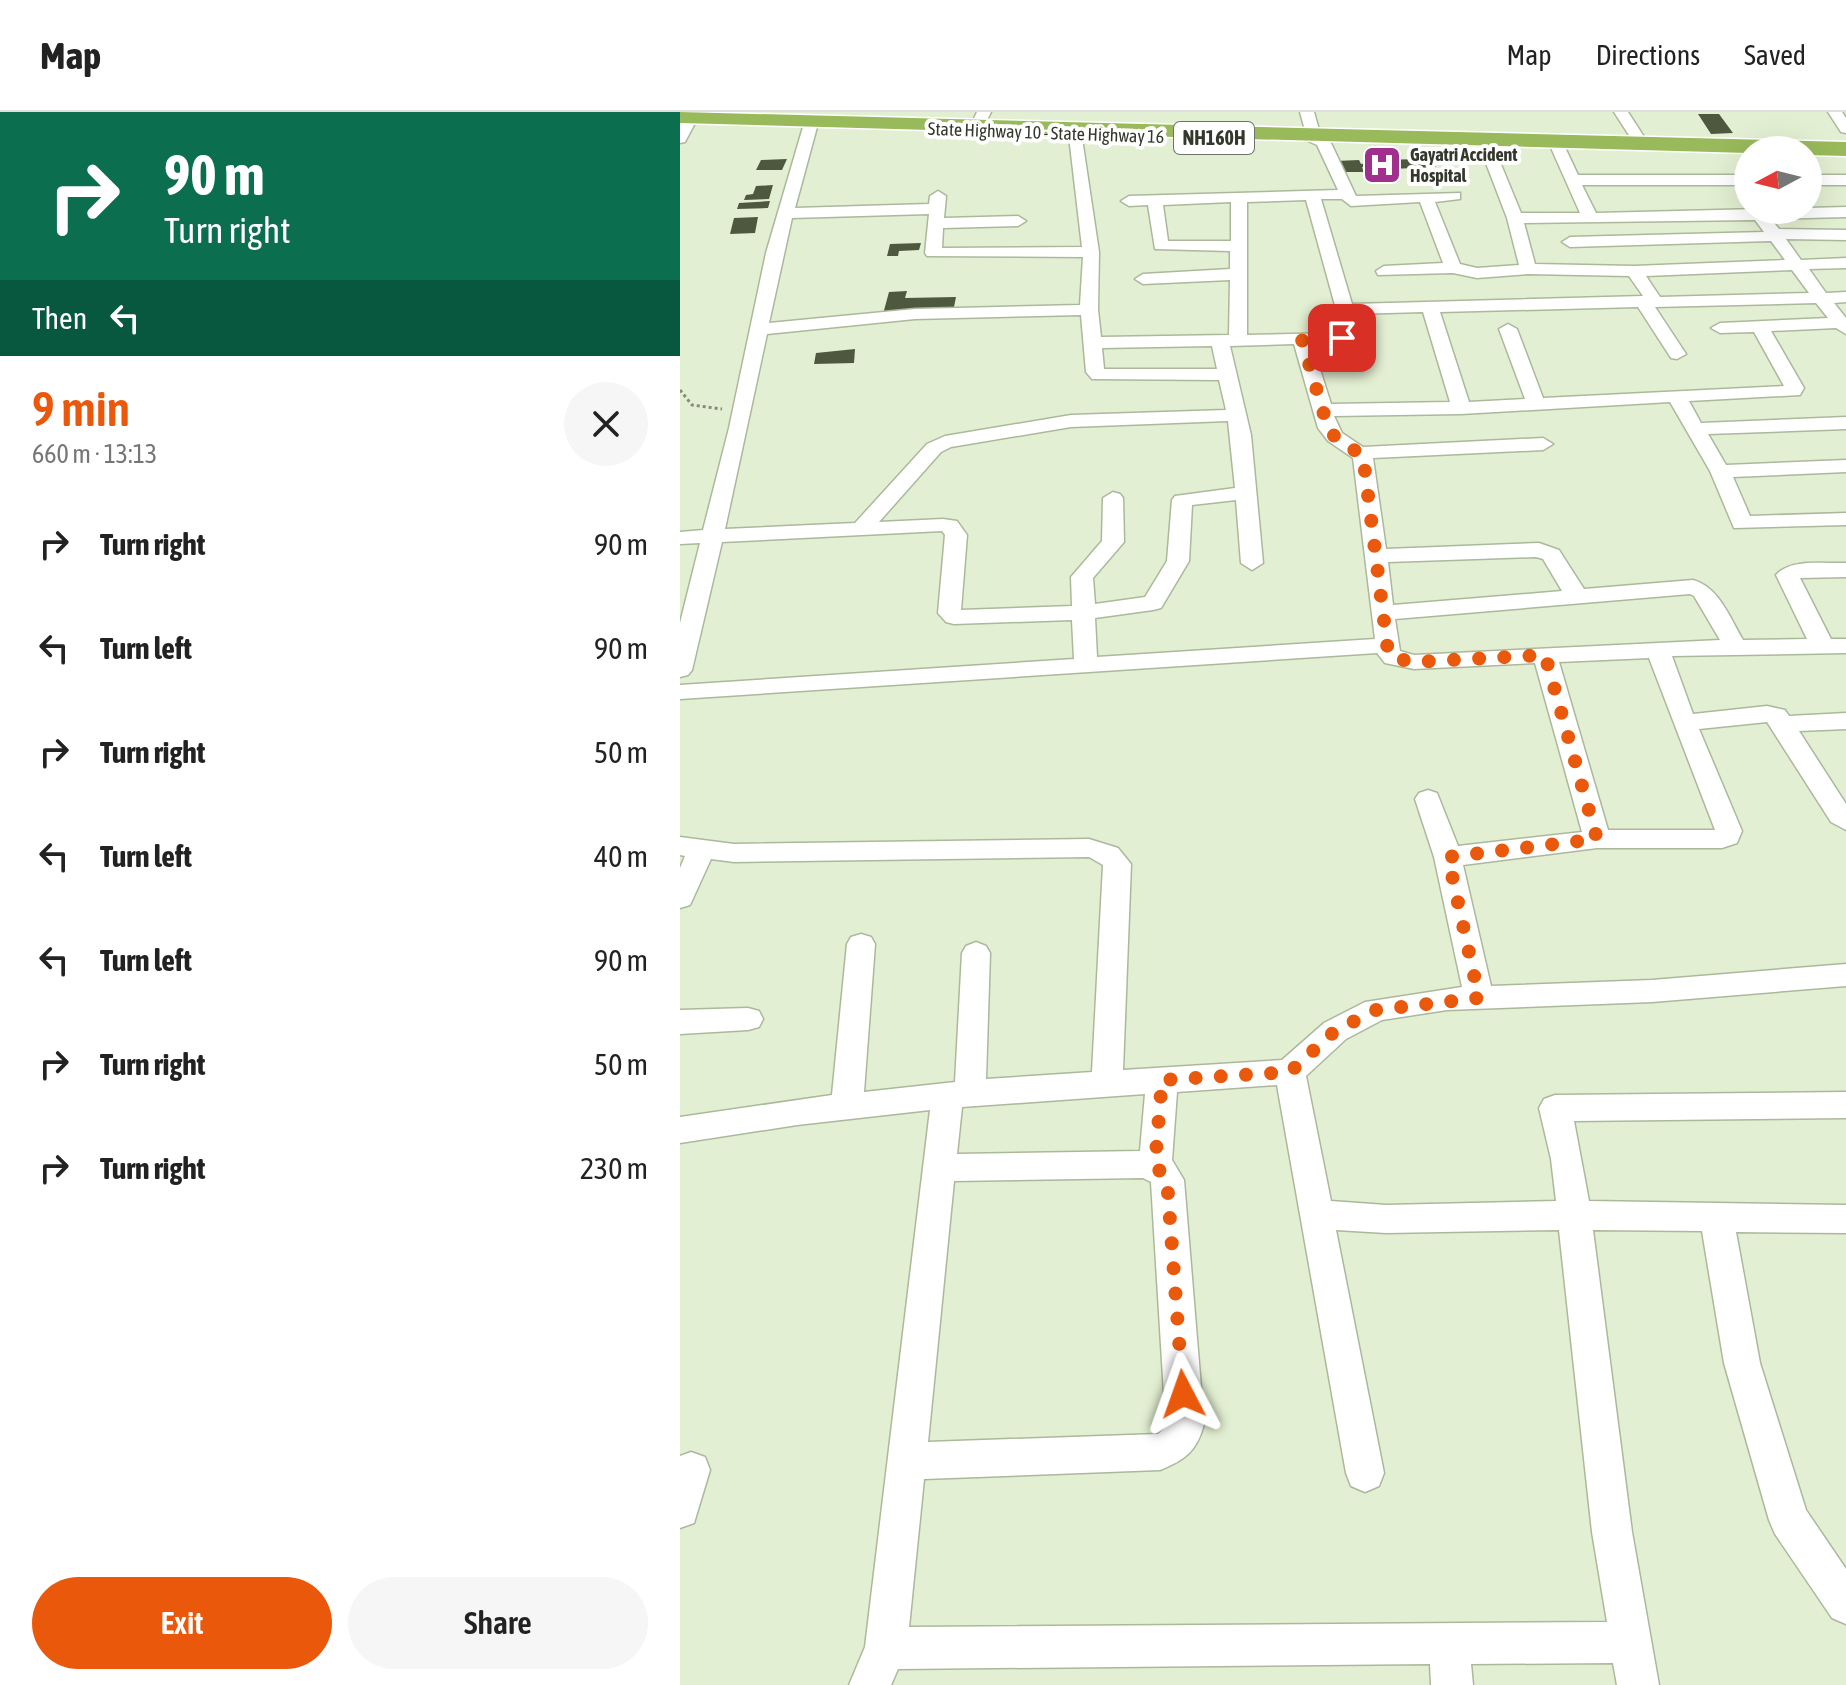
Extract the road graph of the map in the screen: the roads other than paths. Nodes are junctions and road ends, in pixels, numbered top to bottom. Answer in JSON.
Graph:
{"nodes":[{"id":1,"x":1307,"y":112,"type":"edge"},
{"id":2,"x":1621,"y":112,"type":"edge"},
{"id":3,"x":1835,"y":112,"type":"edge"},
{"id":4,"x":724,"y":115,"type":"edge"},
{"id":5,"x":981,"y":118,"type":"edge"},
{"id":6,"x":812,"y":123,"type":"junction"},
{"id":7,"x":682,"y":126,"type":"edge"},
{"id":8,"x":1846,"y":129,"type":"edge"},
{"id":9,"x":1076,"y":131,"type":"junction"},
{"id":10,"x":1317,"y":139,"type":"junction"},
{"id":11,"x":1641,"y":143,"type":"junction"},
{"id":12,"x":1556,"y":144,"type":"junction"},
{"id":13,"x":1486,"y":145,"type":"junction"},
{"id":14,"x":1846,"y":149,"type":"edge"},
{"id":15,"x":1734,"y":151,"type":"edge"},
{"id":16,"x":1822,"y":154,"type":"edge"},
{"id":17,"x":1846,"y":155,"type":"edge"},
{"id":18,"x":1573,"y":180,"type":"junction"},
{"id":19,"x":1734,"y":180,"type":"edge"},
{"id":20,"x":1822,"y":180,"type":"edge"},
{"id":21,"x":1846,"y":180,"type":"edge"},
{"id":22,"x":1346,"y":194,"type":"junction"},
{"id":23,"x":1312,"y":195,"type":"junction"},
{"id":24,"x":1455,"y":196,"type":"dead end"},
{"id":25,"x":1239,"y":197,"type":"junction"},
{"id":26,"x":1426,"y":198,"type":"junction"},
{"id":27,"x":1155,"y":200,"type":"junction"},
{"id":28,"x":1129,"y":201,"type":"dead end"},
{"id":29,"x":936,"y":209,"type":"junction"},
{"id":30,"x":1846,"y":212,"type":"edge"},
{"id":31,"x":785,"y":213,"type":"junction"},
{"id":32,"x":1822,"y":213,"type":"edge"},
{"id":33,"x":1734,"y":215,"type":"edge"},
{"id":34,"x":1515,"y":218,"type":"junction"},
{"id":35,"x":1559,"y":218,"type":"junction"},
{"id":36,"x":1590,"y":218,"type":"junction"},
{"id":37,"x":1018,"y":221,"type":"dead end"},
{"id":38,"x":1767,"y":224,"type":"edge"},
{"id":39,"x":1775,"y":235,"type":"junction"},
{"id":40,"x":1846,"y":235,"type":"edge"},
{"id":41,"x":1570,"y":242,"type":"junction"},
{"id":42,"x":1240,"y":246,"type":"junction"},
{"id":43,"x":1091,"y":252,"type":"junction"},
{"id":44,"x":1846,"y":263,"type":"edge"},
{"id":45,"x":1796,"y":264,"type":"junction"},
{"id":46,"x":1453,"y":268,"type":"junction"},
{"id":47,"x":1528,"y":269,"type":"junction"},
{"id":48,"x":1582,"y":270,"type":"junction"},
{"id":49,"x":1384,"y":271,"type":"dead end"},
{"id":50,"x":1634,"y":271,"type":"junction"},
{"id":51,"x":1240,"y":274,"type":"junction"},
{"id":52,"x":1143,"y":279,"type":"dead end"},
{"id":53,"x":1846,"y":297,"type":"edge"},
{"id":54,"x":1821,"y":298,"type":"junction"},
{"id":55,"x":1648,"y":301,"type":"junction"},
{"id":56,"x":1430,"y":307,"type":"junction"},
{"id":57,"x":1345,"y":309,"type":"junction"},
{"id":58,"x":1089,"y":310,"type":"junction"},
{"id":59,"x":1759,"y":326,"type":"junction"},
{"id":60,"x":1843,"y":326,"type":"edge"},
{"id":61,"x":1720,"y":328,"type":"dead end"},
{"id":62,"x":759,"y":329,"type":"junction"},
{"id":63,"x":1508,"y":329,"type":"dead end"},
{"id":64,"x":1302,"y":340,"type":"junction"},
{"id":65,"x":1229,"y":342,"type":"junction"},
{"id":66,"x":1093,"y":343,"type":"junction"},
{"id":67,"x":1677,"y":354,"type":"dead end"},
{"id":68,"x":1228,"y":374,"type":"junction"},
{"id":69,"x":1676,"y":396,"type":"junction"},
{"id":70,"x":1536,"y":404,"type":"junction"},
{"id":71,"x":1461,"y":408,"type":"junction"},
{"id":72,"x":1322,"y":410,"type":"junction"},
{"id":73,"x":1237,"y":415,"type":"junction"},
{"id":74,"x":1846,"y":423,"type":"edge"},
{"id":75,"x":1695,"y":429,"type":"junction"},
{"id":76,"x":1543,"y":444,"type":"dead end"},
{"id":77,"x":1361,"y":453,"type":"junction"},
{"id":78,"x":1846,"y":466,"type":"edge"},
{"id":79,"x":1720,"y":471,"type":"junction"},
{"id":80,"x":1246,"y":493,"type":"junction"},
{"id":81,"x":1113,"y":498,"type":"dead end"},
{"id":82,"x":1846,"y":519,"type":"edge"},
{"id":83,"x":860,"y":530,"type":"junction"},
{"id":84,"x":680,"y":538,"type":"edge"},
{"id":85,"x":712,"y":538,"type":"junction"},
{"id":86,"x":1375,"y":556,"type":"junction"},
{"id":87,"x":1252,"y":563,"type":"dead end"},
{"id":88,"x":1846,"y":570,"type":"edge"},
{"id":89,"x":1577,"y":597,"type":"junction"},
{"id":90,"x":1083,"y":613,"type":"junction"},
{"id":91,"x":1383,"y":613,"type":"junction"},
{"id":92,"x":1387,"y":645,"type":"junction"},
{"id":93,"x":1846,"y":646,"type":"edge"},
{"id":94,"x":1736,"y":647,"type":"junction"},
{"id":95,"x":1823,"y":647,"type":"junction"},
{"id":96,"x":1658,"y":650,"type":"junction"},
{"id":97,"x":1545,"y":655,"type":"junction"},
{"id":98,"x":1086,"y":665,"type":"junction"},
{"id":99,"x":680,"y":670,"type":"edge"},
{"id":100,"x":680,"y":692,"type":"edge"},
{"id":101,"x":1846,"y":721,"type":"edge"},
{"id":102,"x":1684,"y":723,"type":"junction"},
{"id":103,"x":1782,"y":724,"type":"junction"},
{"id":104,"x":1428,"y":799,"type":"dead end"},
{"id":105,"x":1846,"y":821,"type":"edge"},
{"id":106,"x":1597,"y":839,"type":"junction"},
{"id":107,"x":691,"y":847,"type":"edge"},
{"id":108,"x":1448,"y":857,"type":"junction"},
{"id":109,"x":680,"y":898,"type":"edge"},
{"id":110,"x":861,"y":944,"type":"dead end"},
{"id":111,"x":976,"y":953,"type":"dead end"},
{"id":112,"x":1846,"y":975,"type":"edge"},
{"id":113,"x":1479,"y":998,"type":"junction"},
{"id":114,"x":748,"y":1019,"type":"dead end"},
{"id":115,"x":680,"y":1022,"type":"edge"},
{"id":116,"x":1290,"y":1072,"type":"junction"},
{"id":117,"x":1162,"y":1080,"type":"junction"},
{"id":118,"x":1107,"y":1084,"type":"junction"},
{"id":119,"x":959,"y":1095,"type":"junction"},
{"id":120,"x":1846,"y":1105,"type":"edge"},
{"id":121,"x":847,"y":1106,"type":"junction"},
{"id":122,"x":680,"y":1130,"type":"edge"},
{"id":123,"x":1155,"y":1165,"type":"junction"},
{"id":124,"x":939,"y":1168,"type":"junction"},
{"id":125,"x":1316,"y":1214,"type":"junction"},
{"id":126,"x":1574,"y":1215,"type":"junction"},
{"id":127,"x":1717,"y":1218,"type":"junction"},
{"id":128,"x":1846,"y":1219,"type":"edge"},
{"id":129,"x":906,"y":1461,"type":"junction"},
{"id":130,"x":691,"y":1470,"type":"dead end"},
{"id":131,"x":1365,"y":1473,"type":"dead end"},
{"id":132,"x":680,"y":1509,"type":"edge"},
{"id":133,"x":1846,"y":1604,"type":"edge"},
{"id":134,"x":1631,"y":1642,"type":"junction"},
{"id":135,"x":1449,"y":1644,"type":"junction"},
{"id":136,"x":878,"y":1667,"type":"edge"},
{"id":137,"x":1452,"y":1685,"type":"edge"},
{"id":138,"x":1638,"y":1685,"type":"edge"}],
"edges":[{"from":1,"to":10,"type":"street"},
{"from":2,"to":11,"type":"street"},
{"from":3,"to":8,"type":"street"},
{"from":4,"to":6,"type":"highway","name":"State Highway 10 - State Highway 16","number":"NH160H"},
{"from":4,"to":7,"type":"highway","name":"State Highway 10 - State Highway 16","number":"NH160H"},
{"from":5,"to":6,"type":"highway","name":"State Highway 10 - State Highway 16","number":"NH160H"},
{"from":5,"to":9,"type":"highway","name":"State Highway 10 - State Highway 16","number":"NH160H"},
{"from":6,"to":7,"type":"highway","name":"State Highway 10 - State Highway 16","number":"NH160H"},
{"from":6,"to":9,"type":"highway","name":"State Highway 10 - State Highway 16","number":"NH160H"},
{"from":6,"to":31,"type":"street"},
{"from":9,"to":10,"type":"highway","name":"State Highway 10 - State Highway 16","number":"NH160H"},
{"from":9,"to":43,"type":"street"},
{"from":10,"to":12,"type":"highway","name":"State Highway 10 - State Highway 16","number":"NH160H"},
{"from":10,"to":13,"type":"highway","name":"State Highway 10 - State Highway 16","number":"NH160H"},
{"from":10,"to":22,"type":"street"},
{"from":11,"to":12,"type":"highway","name":"State Highway 10 - State Highway 16","number":"NH160H"},
{"from":11,"to":14,"type":"highway","name":"State Highway 10 - State Highway 16","number":"NH160H"},
{"from":12,"to":13,"type":"highway","name":"State Highway 10 - State Highway 16","number":"NH160H"},
{"from":12,"to":15,"type":"highway","name":"State Highway 10 - State Highway 16","number":"NH160H"},
{"from":12,"to":18,"type":"street"},
{"from":13,"to":34,"type":"street"},
{"from":16,"to":17,"type":"highway"},
{"from":18,"to":19,"type":"street"},
{"from":18,"to":36,"type":"street"},
{"from":20,"to":21,"type":"street"},
{"from":22,"to":23,"type":"street"},
{"from":22,"to":26,"type":"street"},
{"from":23,"to":25,"type":"street"},
{"from":23,"to":57,"type":"street"},
{"from":24,"to":26,"type":"street"},
{"from":25,"to":27,"type":"street"},
{"from":25,"to":42,"type":"street"},
{"from":26,"to":46,"type":"street"},
{"from":27,"to":28,"type":"street"},
{"from":27,"to":42,"type":"street"},
{"from":29,"to":31,"type":"street"},
{"from":29,"to":37,"type":"street"},
{"from":29,"to":43,"type":"street"},
{"from":30,"to":32,"type":"street"},
{"from":31,"to":62,"type":"street"},
{"from":33,"to":36,"type":"street"},
{"from":34,"to":35,"type":"street"},
{"from":34,"to":47,"type":"street"},
{"from":35,"to":36,"type":"street"},
{"from":35,"to":41,"type":"street"},
{"from":38,"to":39,"type":"street"},
{"from":39,"to":40,"type":"street"},
{"from":39,"to":41,"type":"street"},
{"from":39,"to":45,"type":"street"},
{"from":41,"to":48,"type":"street"},
{"from":42,"to":51,"type":"street"},
{"from":43,"to":58,"type":"street"},
{"from":44,"to":45,"type":"street"},
{"from":45,"to":50,"type":"street"},
{"from":45,"to":54,"type":"street"},
{"from":46,"to":47,"type":"street"},
{"from":46,"to":49,"type":"street"},
{"from":47,"to":48,"type":"street"},
{"from":48,"to":50,"type":"street"},
{"from":50,"to":55,"type":"street"},
{"from":51,"to":52,"type":"street"},
{"from":51,"to":65,"type":"street"},
{"from":53,"to":54,"type":"street"},
{"from":54,"to":55,"type":"street"},
{"from":54,"to":60,"type":"street"},
{"from":55,"to":56,"type":"street"},
{"from":55,"to":67,"type":"street"},
{"from":56,"to":57,"type":"street"},
{"from":56,"to":71,"type":"street"},
{"from":57,"to":64,"type":"street"},
{"from":58,"to":62,"type":"street"},
{"from":58,"to":66,"type":"street"},
{"from":59,"to":60,"type":"street"},
{"from":59,"to":61,"type":"street"},
{"from":59,"to":69,"type":"street"},
{"from":62,"to":85,"type":"street"},
{"from":63,"to":70,"type":"street"},
{"from":64,"to":65,"type":"street"},
{"from":64,"to":72,"type":"street"},
{"from":65,"to":66,"type":"street"},
{"from":65,"to":68,"type":"street"},
{"from":66,"to":68,"type":"street"},
{"from":68,"to":73,"type":"street"},
{"from":69,"to":70,"type":"street"},
{"from":69,"to":75,"type":"street"},
{"from":70,"to":71,"type":"street"},
{"from":71,"to":72,"type":"street"},
{"from":72,"to":77,"type":"street"},
{"from":73,"to":80,"type":"street"},
{"from":73,"to":83,"type":"street"},
{"from":74,"to":75,"type":"street"},
{"from":75,"to":79,"type":"street"},
{"from":76,"to":77,"type":"street"},
{"from":77,"to":86,"type":"street"},
{"from":78,"to":79,"type":"street"},
{"from":79,"to":82,"type":"street"},
{"from":80,"to":87,"type":"street"},
{"from":80,"to":90,"type":"street"},
{"from":81,"to":90,"type":"street"},
{"from":83,"to":85,"type":"street"},
{"from":83,"to":90,"type":"street"},
{"from":84,"to":85,"type":"street"},
{"from":85,"to":99,"type":"street"},
{"from":86,"to":89,"type":"street"},
{"from":86,"to":91,"type":"street"},
{"from":88,"to":95,"type":"street"},
{"from":89,"to":91,"type":"street"},
{"from":89,"to":94,"type":"street"},
{"from":90,"to":98,"type":"street"},
{"from":91,"to":92,"type":"street"},
{"from":92,"to":97,"type":"street"},
{"from":92,"to":98,"type":"street"},
{"from":93,"to":95,"type":"street"},
{"from":94,"to":95,"type":"street"},
{"from":94,"to":96,"type":"street"},
{"from":96,"to":97,"type":"street"},
{"from":96,"to":102,"type":"street"},
{"from":97,"to":106,"type":"street"},
{"from":98,"to":100,"type":"street"},
{"from":101,"to":103,"type":"street"},
{"from":102,"to":103,"type":"street"},
{"from":102,"to":106,"type":"street"},
{"from":103,"to":105,"type":"street"},
{"from":104,"to":108,"type":"street"},
{"from":106,"to":108,"type":"street"},
{"from":107,"to":109,"type":"street"},
{"from":107,"to":118,"type":"street"},
{"from":108,"to":113,"type":"street"},
{"from":110,"to":121,"type":"street"},
{"from":111,"to":119,"type":"street"},
{"from":112,"to":113,"type":"street"},
{"from":113,"to":116,"type":"street"},
{"from":114,"to":115,"type":"street"},
{"from":116,"to":117,"type":"street"},
{"from":116,"to":125,"type":"street"},
{"from":117,"to":118,"type":"street"},
{"from":117,"to":123,"type":"street"},
{"from":118,"to":119,"type":"street"},
{"from":119,"to":121,"type":"street"},
{"from":119,"to":124,"type":"street"},
{"from":120,"to":126,"type":"street"},
{"from":121,"to":122,"type":"street"},
{"from":123,"to":124,"type":"street"},
{"from":123,"to":129,"type":"street"},
{"from":124,"to":129,"type":"street"},
{"from":125,"to":126,"type":"street"},
{"from":125,"to":131,"type":"street"},
{"from":126,"to":127,"type":"street"},
{"from":126,"to":134,"type":"street"},
{"from":127,"to":128,"type":"street"},
{"from":127,"to":133,"type":"street"},
{"from":129,"to":136,"type":"street"},
{"from":130,"to":132,"type":"street"},
{"from":134,"to":135,"type":"street"},
{"from":134,"to":138,"type":"street"},
{"from":135,"to":136,"type":"street"},
{"from":135,"to":137,"type":"street"}]}
